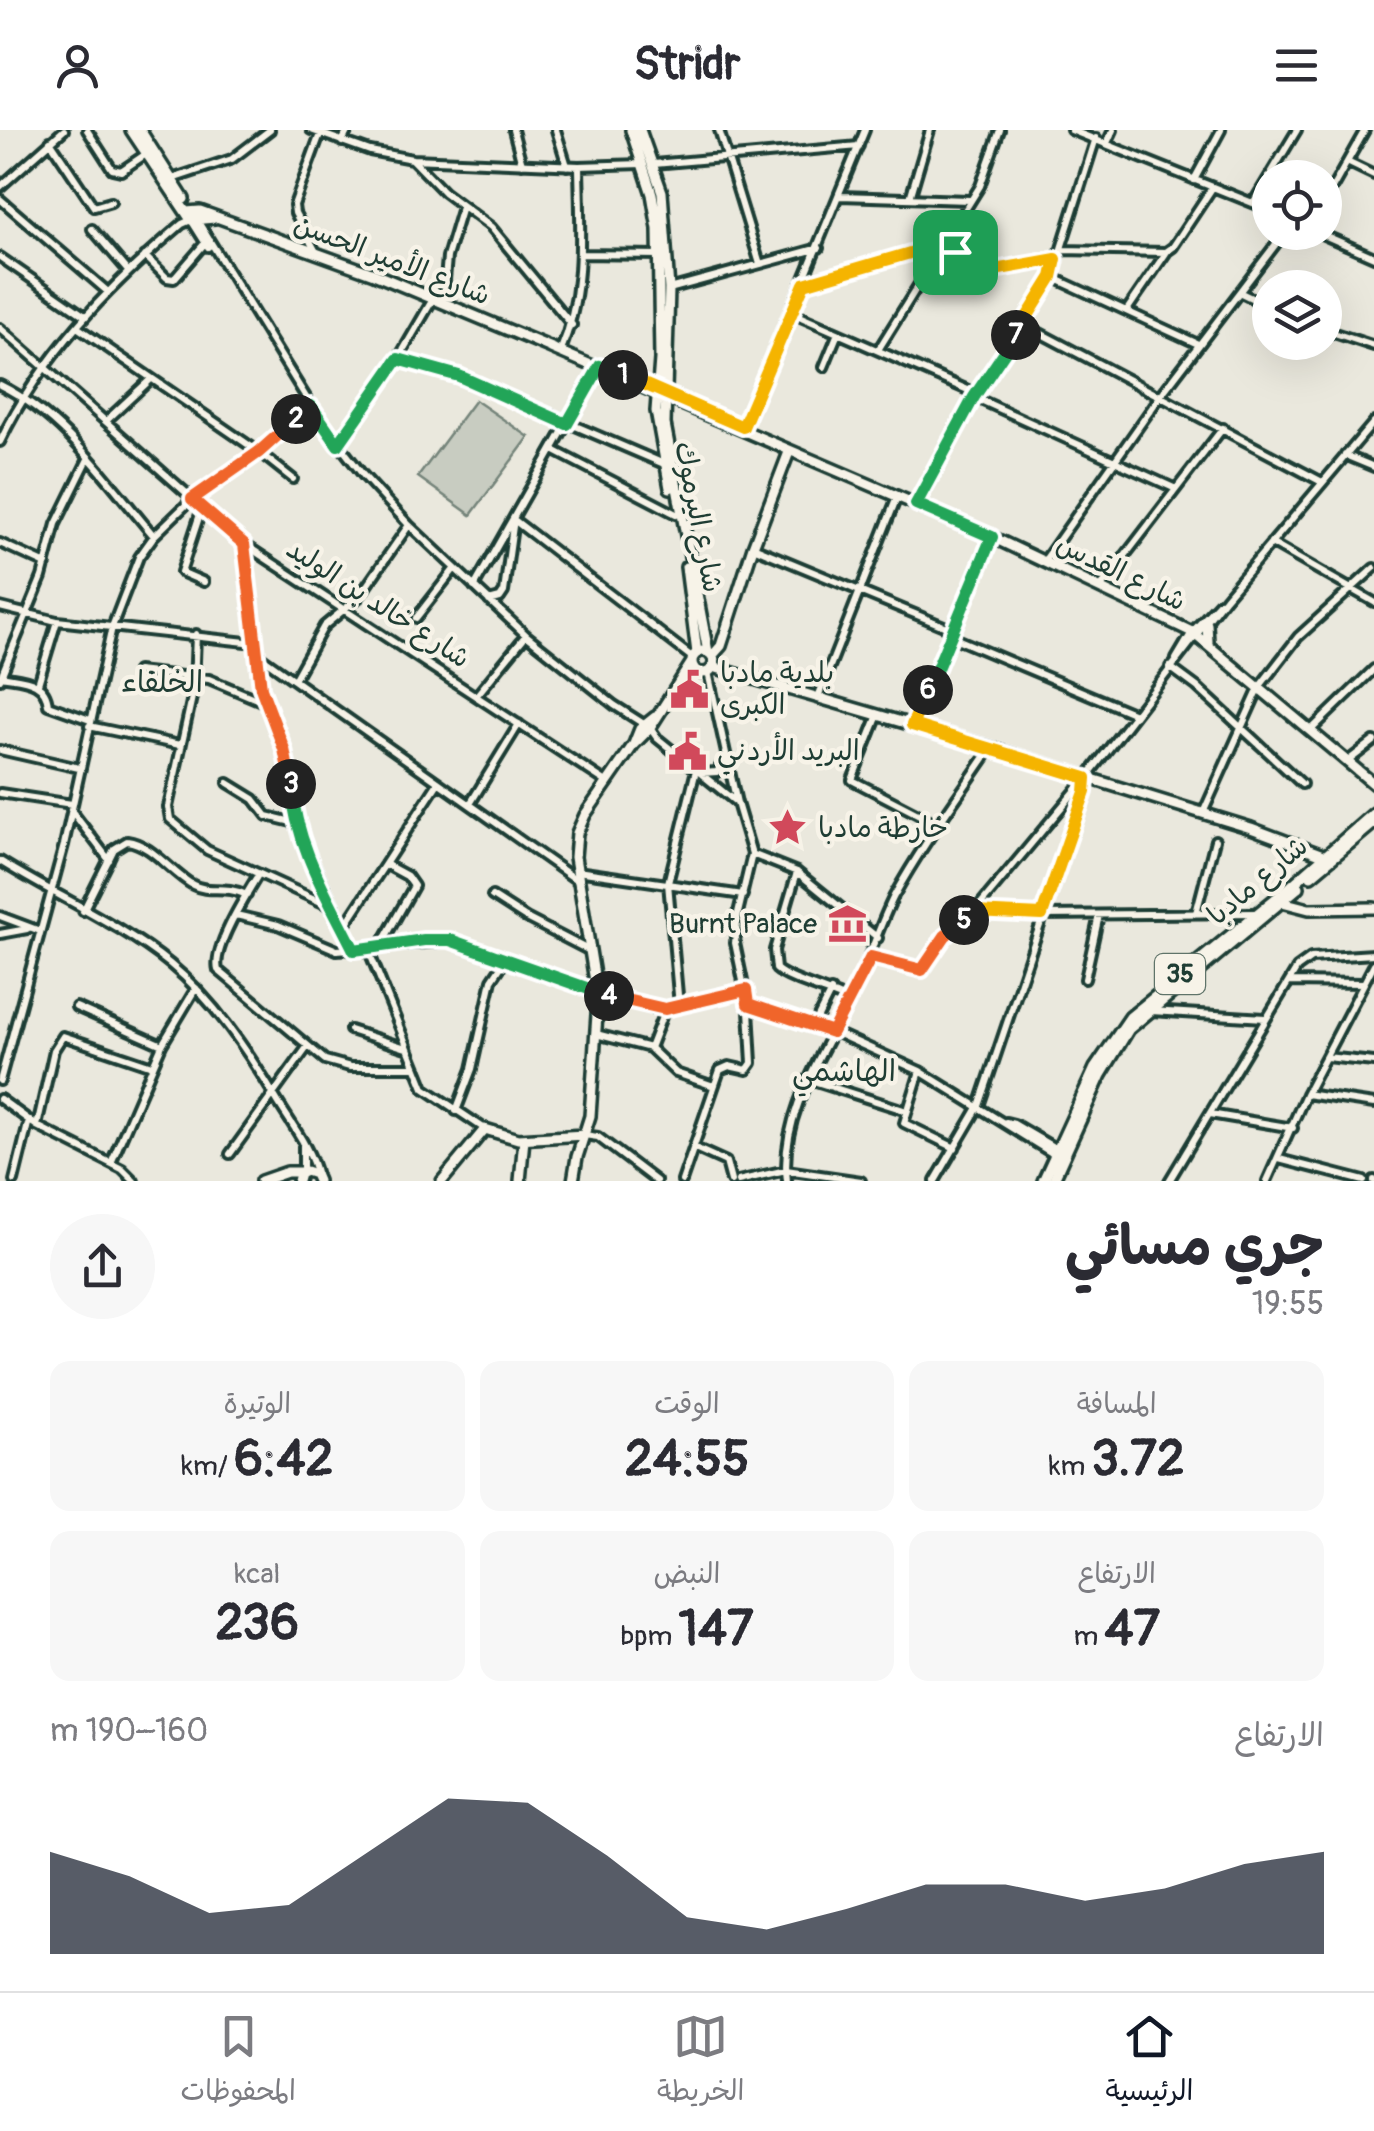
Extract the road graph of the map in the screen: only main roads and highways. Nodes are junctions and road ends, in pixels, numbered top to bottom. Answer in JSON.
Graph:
{"nodes":[{"id":1,"x":131,"y":130,"type":"edge"},
{"id":2,"x":140,"y":130,"type":"edge"},
{"id":3,"x":631,"y":130,"type":"edge"},
{"id":4,"x":640,"y":130,"type":"edge"},
{"id":5,"x":648,"y":164,"type":"junction"},
{"id":6,"x":189,"y":217,"type":"junction"},
{"id":7,"x":664,"y":370,"type":"junction"},
{"id":8,"x":639,"y":385,"type":"junction"},
{"id":9,"x":661,"y":394,"type":"junction"},
{"id":10,"x":687,"y":406,"type":"junction"},
{"id":11,"x":656,"y":411,"type":"junction"},
{"id":12,"x":665,"y":424,"type":"junction"},
{"id":13,"x":731,"y":424,"type":"junction"},
{"id":14,"x":790,"y":450,"type":"junction"},
{"id":15,"x":1207,"y":624,"type":"road end"},
{"id":16,"x":1208,"y":642,"type":"junction"},
{"id":17,"x":703,"y":660,"type":"junction"},
{"id":18,"x":1374,"y":784,"type":"edge"},
{"id":19,"x":1374,"y":813,"type":"edge"},
{"id":20,"x":1374,"y":823,"type":"edge"},
{"id":21,"x":1328,"y":857,"type":"junction"},
{"id":22,"x":1282,"y":902,"type":"junction"},
{"id":23,"x":1374,"y":908,"type":"edge"},
{"id":24,"x":584,"y":1134,"type":"junction"},
{"id":25,"x":524,"y":1139,"type":"junction"},
{"id":26,"x":1060,"y":1155,"type":"junction"},
{"id":27,"x":301,"y":1175,"type":"edge"},
{"id":28,"x":318,"y":1180,"type":"edge"},
{"id":29,"x":261,"y":1181,"type":"edge"},
{"id":30,"x":442,"y":1181,"type":"edge"},
{"id":31,"x":520,"y":1181,"type":"edge"},
{"id":32,"x":573,"y":1181,"type":"edge"},
{"id":33,"x":1043,"y":1181,"type":"edge"},
{"id":34,"x":1054,"y":1181,"type":"edge"}],
"edges":[{"from":1,"to":6,"type":"main road"},
{"from":2,"to":6,"type":"main road"},
{"from":3,"to":5,"type":"main road"},
{"from":4,"to":5,"type":"main road"},
{"from":5,"to":7,"type":"main road"},
{"from":5,"to":7,"type":"main road"},
{"from":6,"to":8,"type":"main road","name":"شارع الأمير الحسن"},
{"from":7,"to":8,"type":"main road"},
{"from":7,"to":9,"type":"main road"},
{"from":7,"to":10,"type":"main road"},
{"from":8,"to":9,"type":"main road","name":"شارع الأمير الحسن"},
{"from":8,"to":11,"type":"main road"},
{"from":9,"to":10,"type":"main road","name":"شارع القدس"},
{"from":9,"to":11,"type":"main road","name":"شارع اليرموك"},
{"from":9,"to":12,"type":"main road","name":"شارع اليرموك"},
{"from":10,"to":12,"type":"main road"},
{"from":10,"to":13,"type":"main road","name":"شارع القدس"},
{"from":11,"to":17,"type":"main road","name":"شارع اليرموك"},
{"from":12,"to":17,"type":"main road","name":"شارع اليرموك"},
{"from":13,"to":14,"type":"main road","name":"شارع القدس"},
{"from":13,"to":14,"type":"main road","name":"شارع القدس"},
{"from":14,"to":16,"type":"main road","name":"شارع القدس"},
{"from":14,"to":17,"type":"main road"},
{"from":15,"to":16,"type":"main road"},
{"from":16,"to":18,"type":"main road","name":"شارع القدس"},
{"from":17,"to":21,"type":"main road"},
{"from":17,"to":24,"type":"main road"},
{"from":19,"to":21,"type":"main road","name":"شارع مادبا","number":"35"},
{"from":20,"to":21,"type":"main road","name":"شارع مادبا","number":"35"},
{"from":21,"to":22,"type":"main road","name":"شارع مادبا","number":"35"},
{"from":21,"to":26,"type":"main road","name":"شارع مادبا","number":"35"},
{"from":22,"to":23,"type":"main road"},
{"from":22,"to":26,"type":"main road","name":"شارع مادبا","number":"35"},
{"from":24,"to":25,"type":"main road"},
{"from":24,"to":32,"type":"main road"},
{"from":25,"to":30,"type":"main road"},
{"from":25,"to":31,"type":"main road"},
{"from":26,"to":33,"type":"main road","name":"شارع مادبا","number":"35"},
{"from":26,"to":34,"type":"main road","name":"شارع مادبا","number":"35"},
{"from":27,"to":28,"type":"main road"},
{"from":27,"to":29,"type":"main road"}]}
